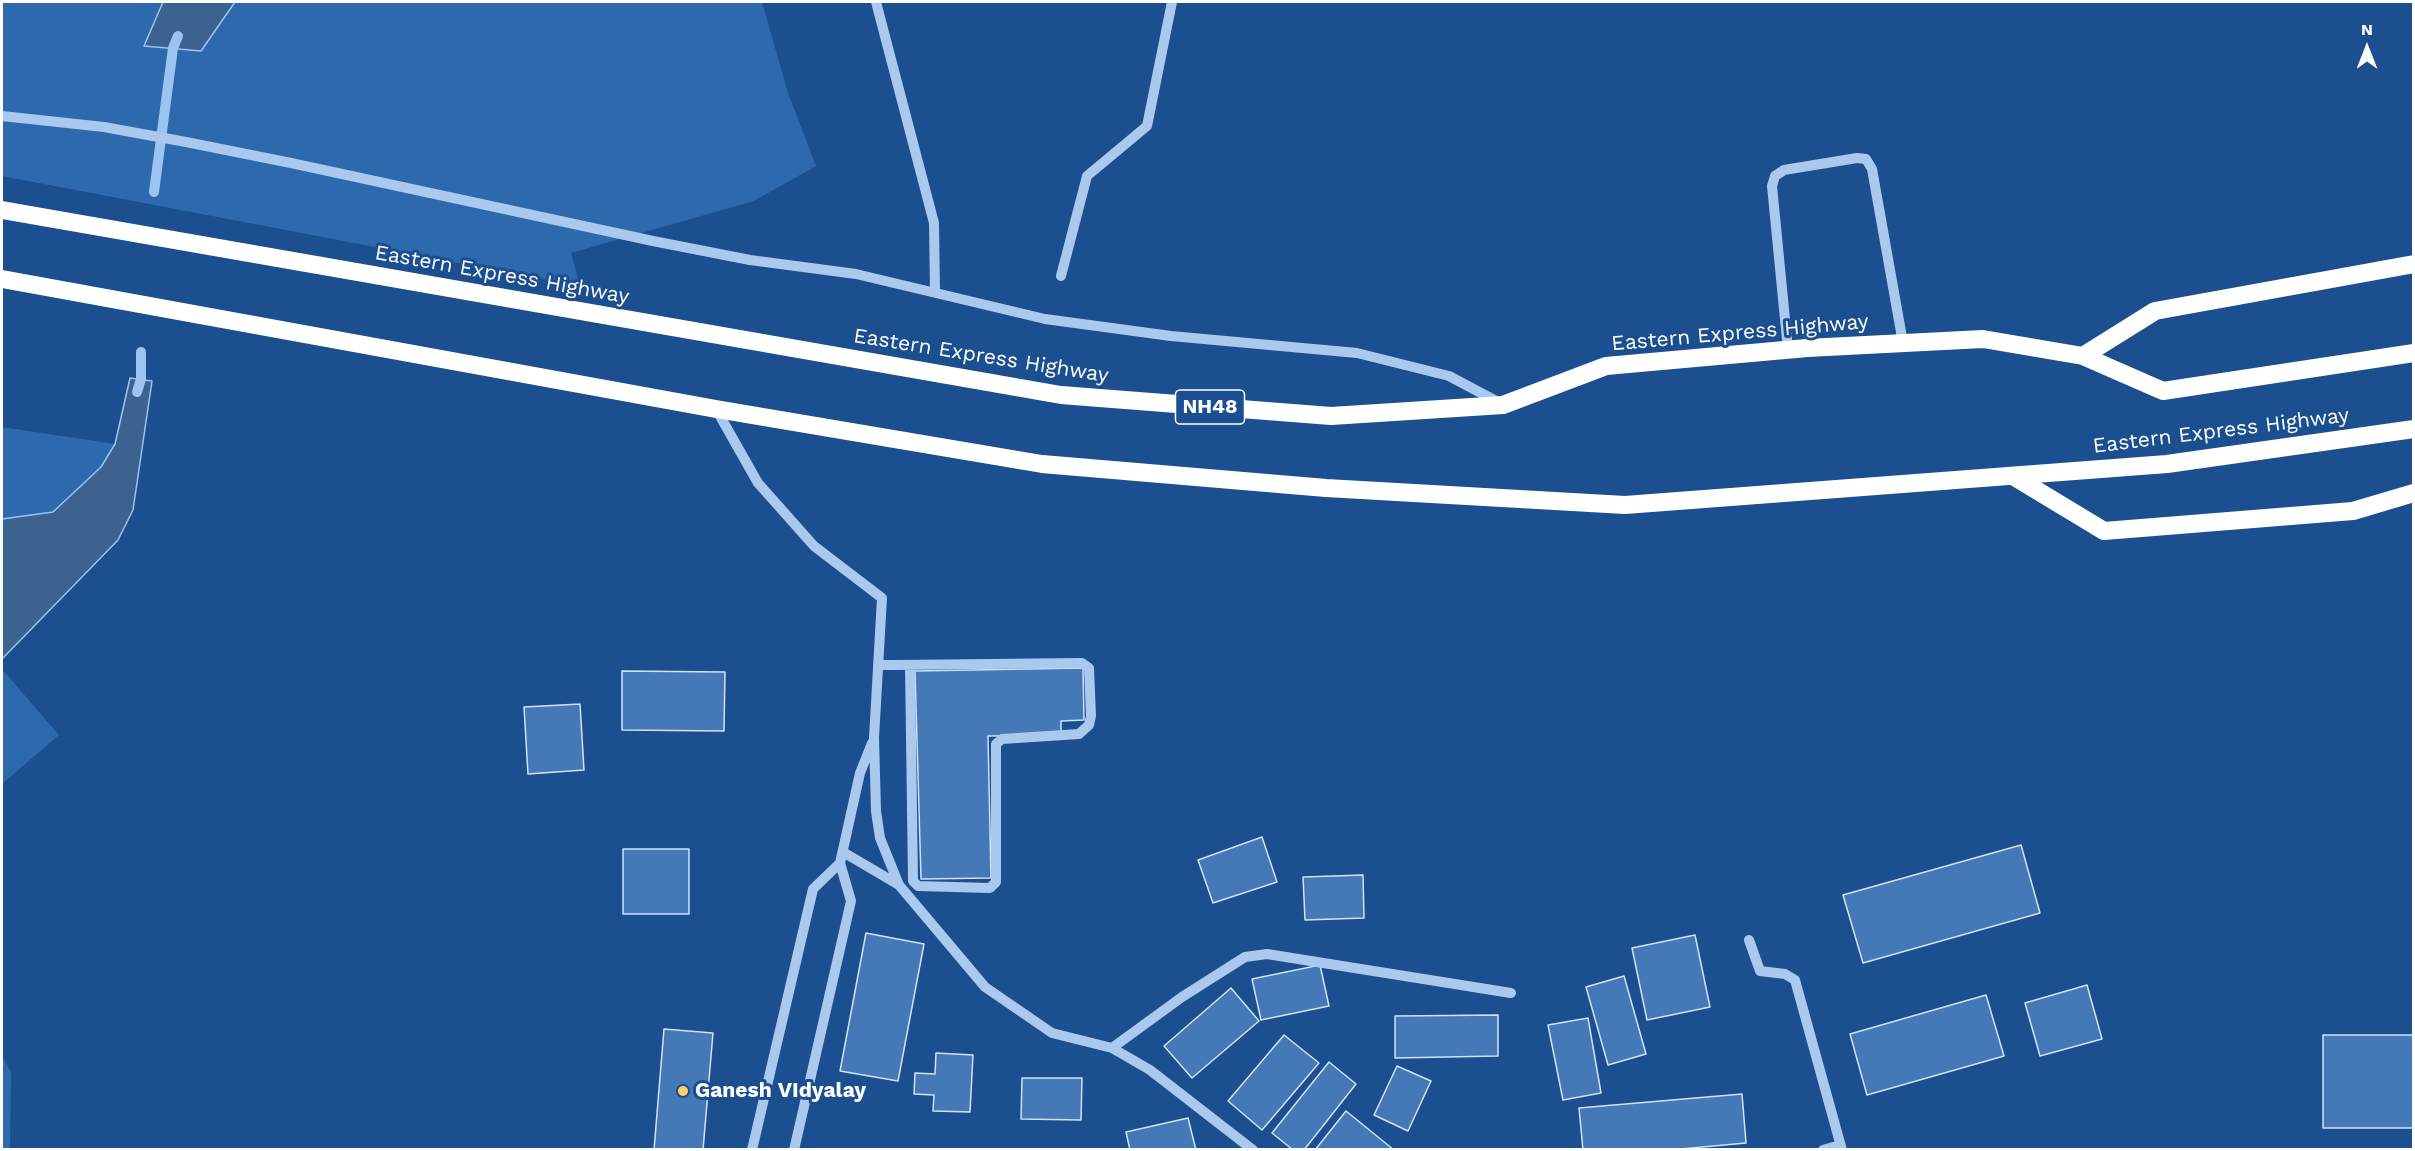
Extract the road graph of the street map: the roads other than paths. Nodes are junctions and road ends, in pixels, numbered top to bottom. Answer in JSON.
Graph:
{"nodes":[{"id":1,"x":876,"y":2,"type":"edge"},
{"id":2,"x":1172,"y":2,"type":"edge"},
{"id":3,"x":2,"y":116,"type":"edge"},
{"id":4,"x":2,"y":210,"type":"edge"},
{"id":5,"x":2414,"y":264,"type":"edge"},
{"id":6,"x":1061,"y":276,"type":"dead end"},
{"id":7,"x":2,"y":279,"type":"edge"},
{"id":8,"x":935,"y":292,"type":"junction"},
{"id":9,"x":1903,"y":343,"type":"junction"},
{"id":10,"x":1788,"y":350,"type":"junction"},
{"id":11,"x":2414,"y":353,"type":"edge"},
{"id":12,"x":2083,"y":356,"type":"junction"},
{"id":13,"x":1503,"y":405,"type":"junction"},
{"id":14,"x":716,"y":409,"type":"junction"},
{"id":15,"x":2414,"y":429,"type":"edge"},
{"id":16,"x":2013,"y":476,"type":"junction"},
{"id":17,"x":2414,"y":494,"type":"edge"},
{"id":18,"x":878,"y":665,"type":"junction"},
{"id":19,"x":910,"y":665,"type":"junction"},
{"id":20,"x":874,"y":738,"type":"junction"},
{"id":21,"x":841,"y":857,"type":"junction"},
{"id":22,"x":899,"y":885,"type":"junction"},
{"id":23,"x":1749,"y":940,"type":"dead end"},
{"id":24,"x":1511,"y":993,"type":"dead end"},
{"id":25,"x":1112,"y":1048,"type":"junction"},
{"id":26,"x":1841,"y":1147,"type":"edge"},
{"id":27,"x":752,"y":1149,"type":"edge"},
{"id":28,"x":794,"y":1149,"type":"edge"},
{"id":29,"x":1253,"y":1149,"type":"edge"},
{"id":30,"x":1822,"y":1149,"type":"edge"}],
"edges":[{"from":1,"to":8,"type":"street"},
{"from":2,"to":6,"type":"street"},
{"from":3,"to":8,"type":"street"},
{"from":4,"to":13,"type":"highway","name":"Eastern Express Highway","number":"NH48"},
{"from":5,"to":12,"type":"highway"},
{"from":7,"to":14,"type":"highway","name":"Eastern Express Highway"},
{"from":8,"to":13,"type":"street"},
{"from":9,"to":10,"type":"highway","name":"Eastern Express Highway","number":"NH48"},
{"from":9,"to":10,"type":"street"},
{"from":9,"to":12,"type":"highway","name":"Eastern Express Highway","number":"NH48"},
{"from":10,"to":13,"type":"highway","name":"Eastern Express Highway","number":"NH48"},
{"from":11,"to":12,"type":"highway","name":"Eastern Express Highway","number":"NH48"},
{"from":14,"to":16,"type":"highway","name":"Eastern Express Highway"},
{"from":14,"to":18,"type":"street"},
{"from":15,"to":16,"type":"highway","name":"Eastern Express Highway"},
{"from":16,"to":17,"type":"highway"},
{"from":18,"to":19,"type":"street"},
{"from":18,"to":20,"type":"street"},
{"from":19,"to":19,"type":"street"},
{"from":20,"to":21,"type":"street"},
{"from":20,"to":22,"type":"street"},
{"from":21,"to":22,"type":"street"},
{"from":21,"to":27,"type":"street"},
{"from":21,"to":28,"type":"street"},
{"from":22,"to":25,"type":"street"},
{"from":23,"to":26,"type":"street"},
{"from":24,"to":25,"type":"street"},
{"from":25,"to":29,"type":"street"},
{"from":26,"to":30,"type":"street"}]}
